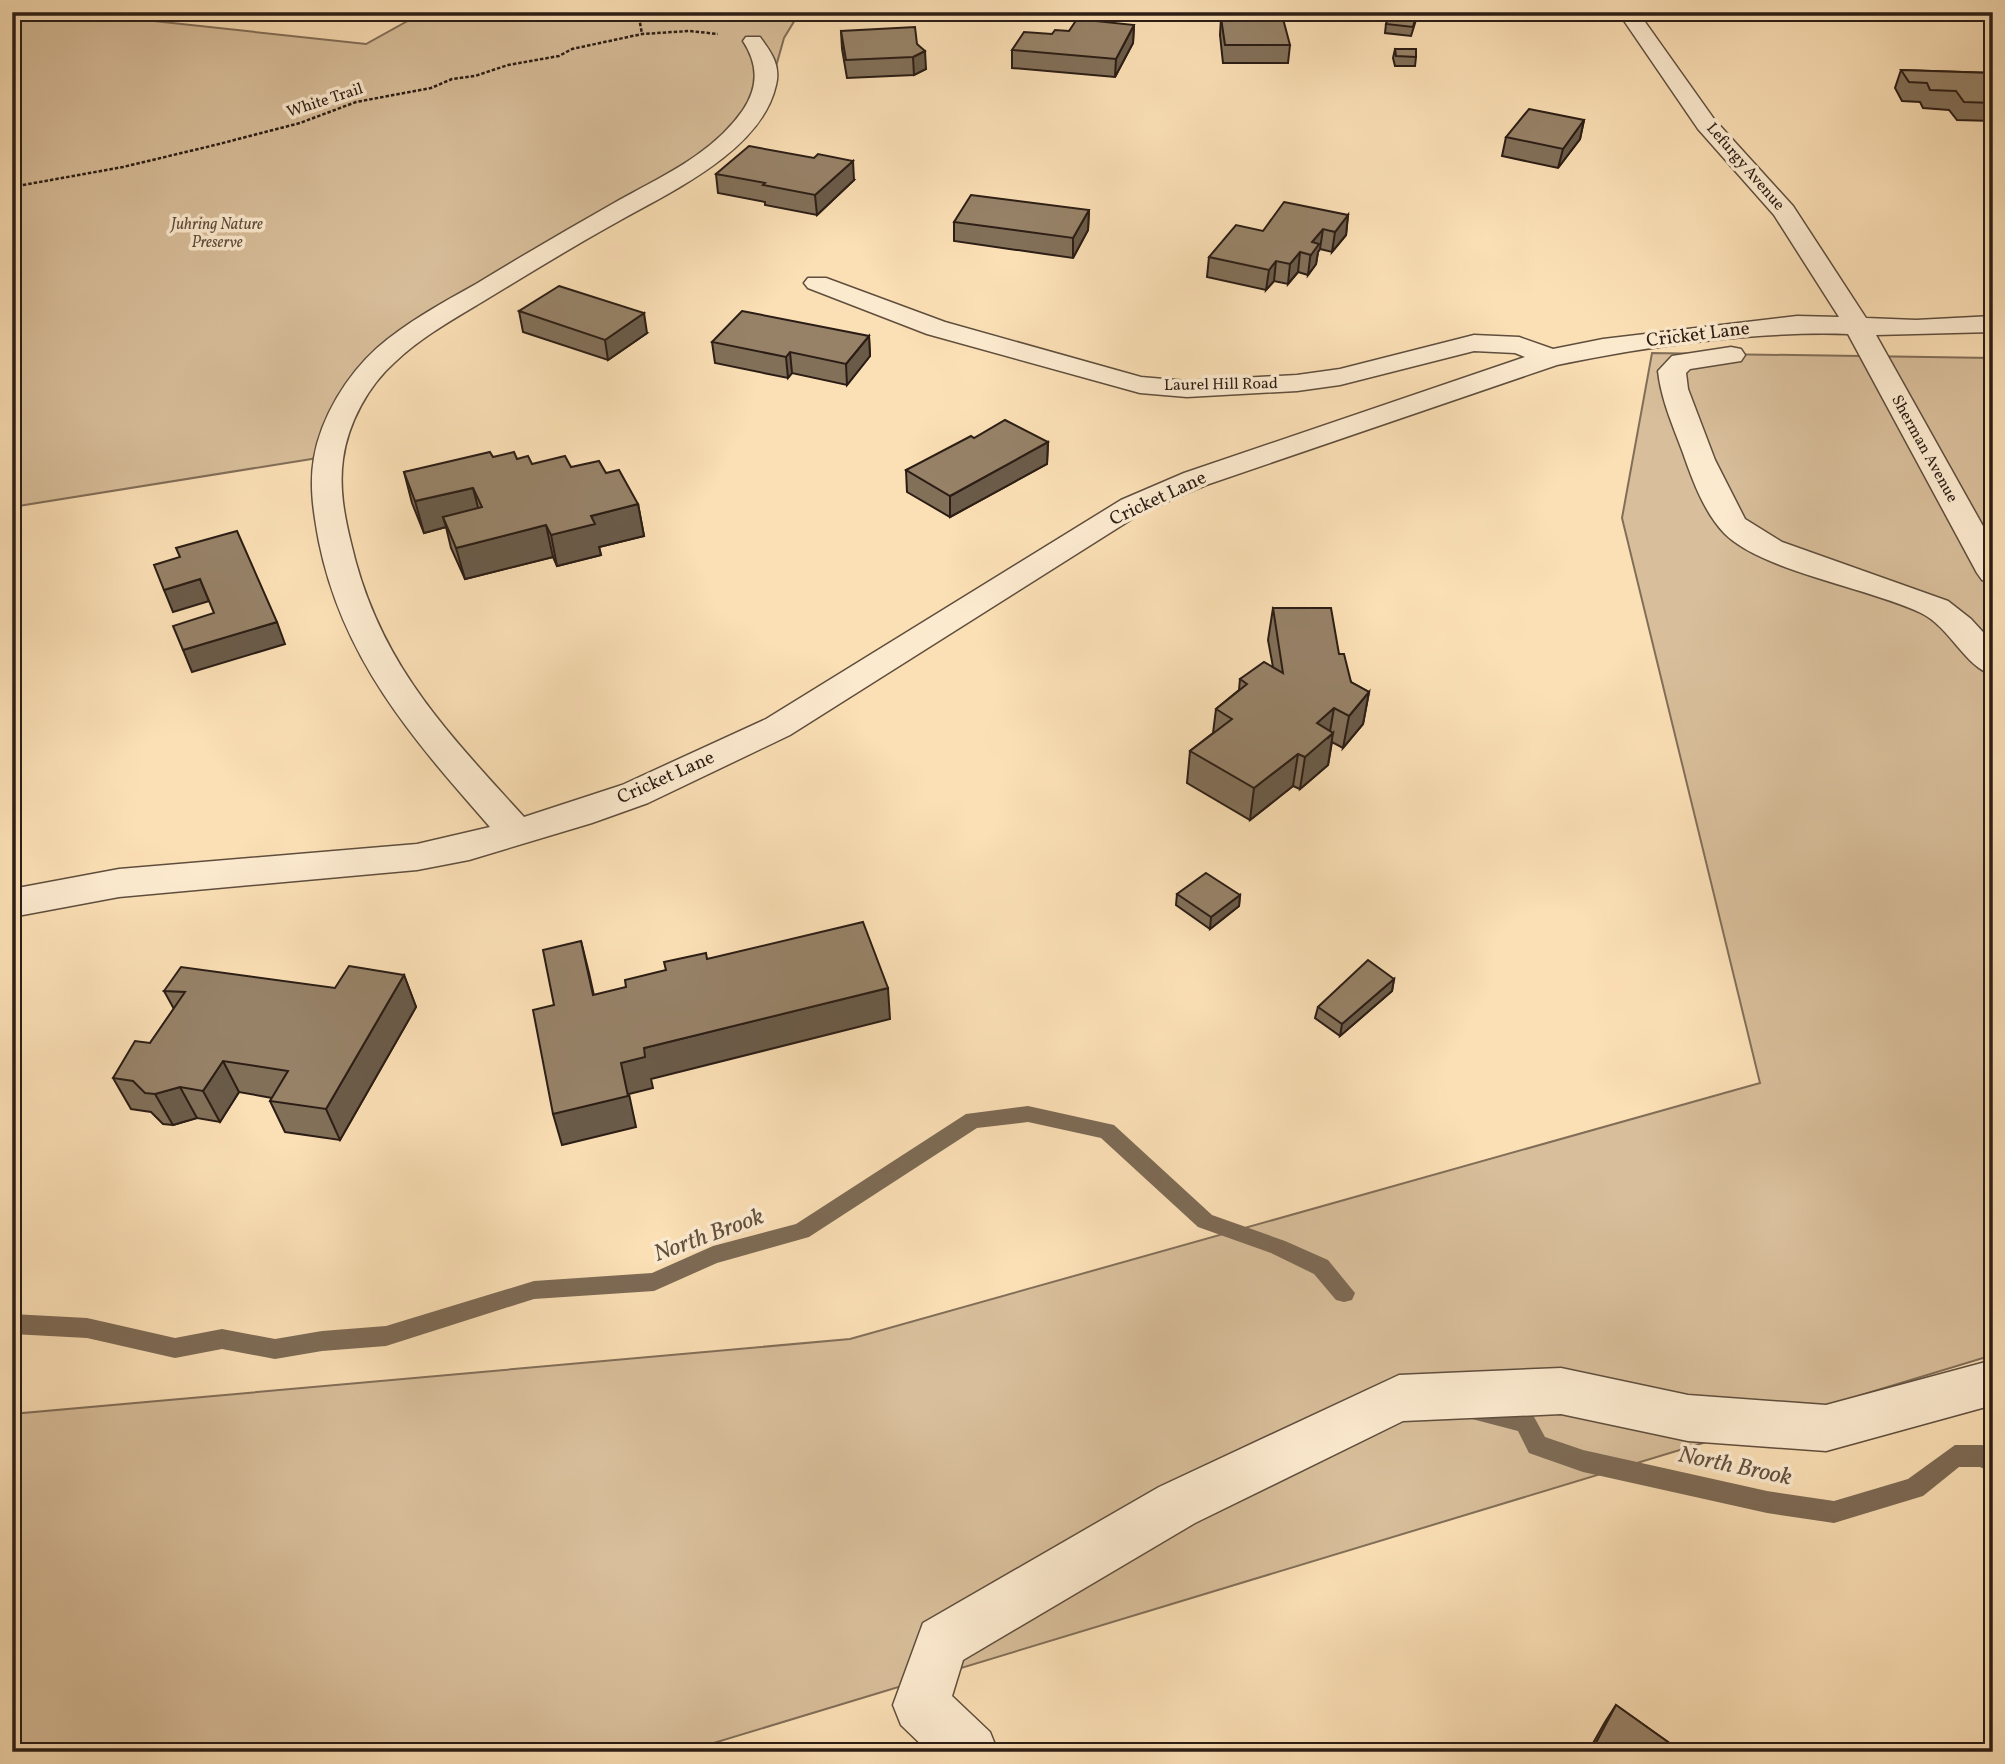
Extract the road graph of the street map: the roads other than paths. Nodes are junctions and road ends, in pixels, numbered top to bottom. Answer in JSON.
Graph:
{"nodes":[{"id":1,"x":1628,"y":12,"type":"edge"},
{"id":2,"x":753,"y":41,"type":"road end"},
{"id":3,"x":817,"y":283,"type":"dead end"},
{"id":4,"x":1993,"y":324,"type":"edge"},
{"id":5,"x":1861,"y":335,"type":"junction"},
{"id":6,"x":1550,"y":358,"type":"junction"},
{"id":7,"x":1993,"y":573,"type":"edge"},
{"id":8,"x":1993,"y":664,"type":"edge"},
{"id":9,"x":516,"y":833,"type":"junction"},
{"id":10,"x":12,"y":903,"type":"edge"},
{"id":11,"x":1993,"y":1382,"type":"edge"},
{"id":12,"x":970,"y":1752,"type":"edge"}],
"edges":[{"from":1,"to":5,"type":"street","name":"Lefurgy Avenue"},
{"from":2,"to":9,"type":"street"},
{"from":3,"to":6,"type":"street","name":"Laurel Hill Road"},
{"from":4,"to":5,"type":"street"},
{"from":5,"to":6,"type":"street","name":"Cricket Lane"},
{"from":5,"to":7,"type":"street","name":"Sherman Avenue"},
{"from":5,"to":8,"type":"street"},
{"from":6,"to":9,"type":"street","name":"Cricket Lane"},
{"from":9,"to":10,"type":"street","name":"Cricket Lane"},
{"from":11,"to":12,"type":"street"}]}
